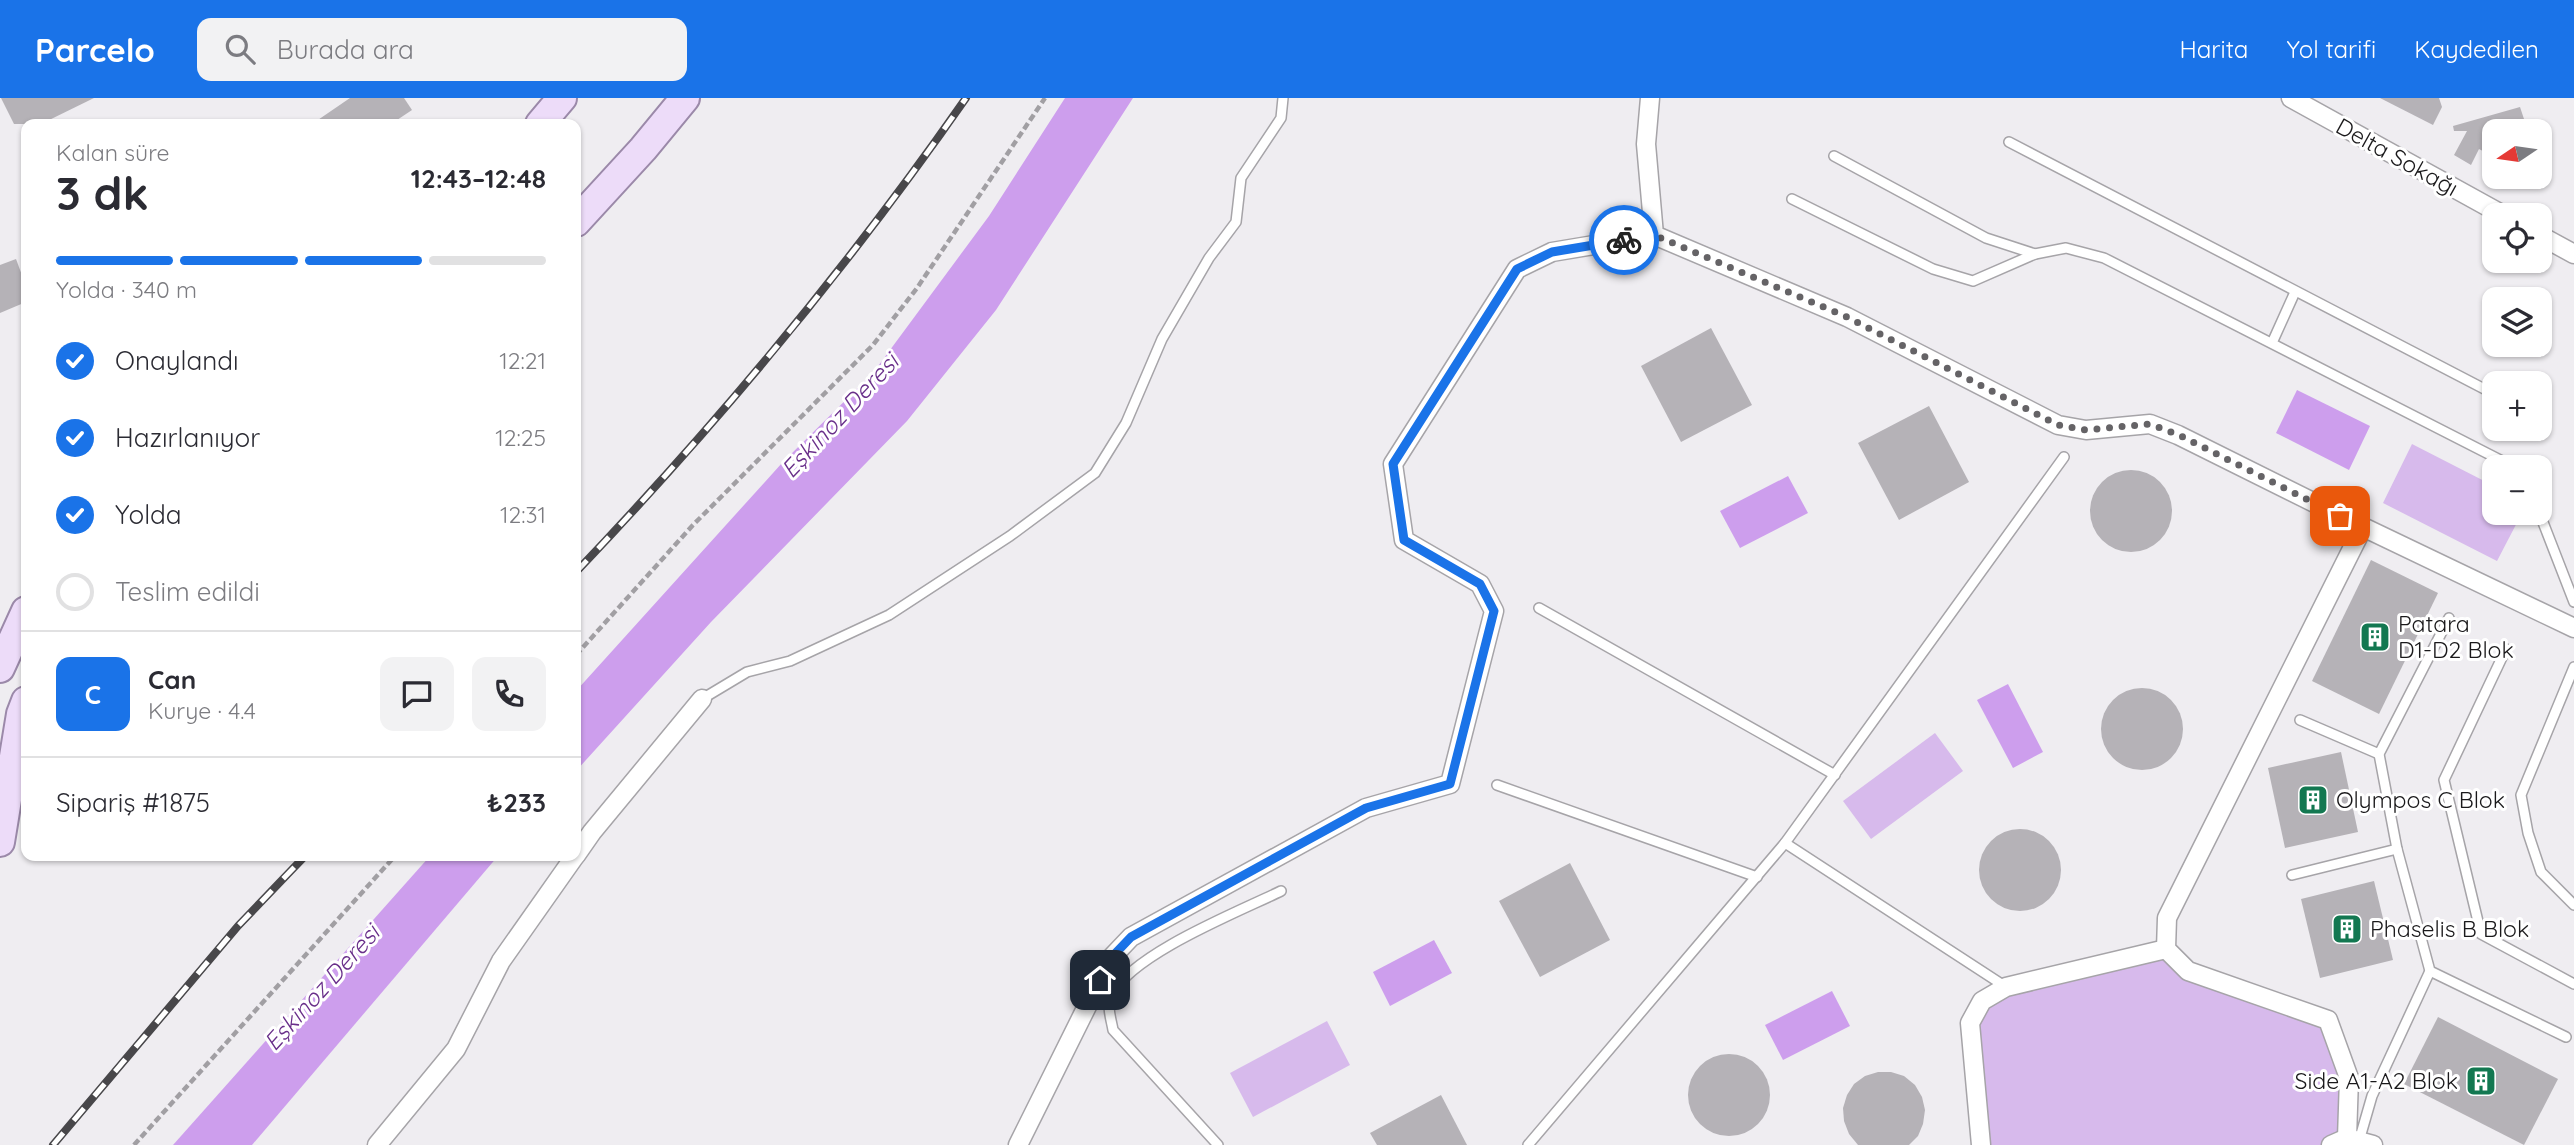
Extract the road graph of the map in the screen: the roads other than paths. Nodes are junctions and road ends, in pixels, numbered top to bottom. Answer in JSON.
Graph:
{"nodes":[{"id":1,"x":562,"y":98,"type":"edge"},
{"id":2,"x":685,"y":98,"type":"edge"},
{"id":3,"x":1283,"y":98,"type":"edge"},
{"id":4,"x":1650,"y":98,"type":"edge"},
{"id":5,"x":2291,"y":98,"type":"edge"},
{"id":6,"x":544,"y":119,"type":"edge"},
{"id":7,"x":2009,"y":142,"type":"dead end"},
{"id":8,"x":1834,"y":156,"type":"dead end"},
{"id":9,"x":1792,"y":199,"type":"dead end"},
{"id":10,"x":2482,"y":203,"type":"edge"},
{"id":11,"x":581,"y":217,"type":"edge"},
{"id":12,"x":1654,"y":235,"type":"junction"},
{"id":13,"x":2552,"y":242,"type":"edge"},
{"id":14,"x":2035,"y":254,"type":"junction"},
{"id":15,"x":2574,"y":254,"type":"edge"},
{"id":16,"x":2295,"y":292,"type":"junction"},
{"id":17,"x":2272,"y":343,"type":"junction"},
{"id":18,"x":2482,"y":388,"type":"edge"},
{"id":19,"x":2491,"y":455,"type":"edge"},
{"id":20,"x":2064,"y":457,"type":"dead end"},
{"id":21,"x":2544,"y":525,"type":"edge"},
{"id":22,"x":2363,"y":527,"type":"junction"},
{"id":23,"x":2574,"y":602,"type":"edge"},
{"id":24,"x":1539,"y":608,"type":"dead end"},
{"id":25,"x":2449,"y":618,"type":"dead end"},
{"id":26,"x":21,"y":622,"type":"edge"},
{"id":27,"x":2574,"y":628,"type":"edge"},
{"id":28,"x":2506,"y":649,"type":"dead end"},
{"id":29,"x":0,"y":668,"type":"edge"},
{"id":30,"x":2573,"y":674,"type":"edge"},
{"id":31,"x":702,"y":699,"type":"joint"},
{"id":32,"x":21,"y":714,"type":"edge"},
{"id":33,"x":2300,"y":720,"type":"dead end"},
{"id":34,"x":2379,"y":754,"type":"junction"},
{"id":35,"x":1835,"y":775,"type":"junction"},
{"id":36,"x":1497,"y":785,"type":"dead end"},
{"id":37,"x":0,"y":842,"type":"edge"},
{"id":38,"x":1786,"y":843,"type":"junction"},
{"id":39,"x":581,"y":847,"type":"edge"},
{"id":40,"x":2397,"y":849,"type":"junction"},
{"id":41,"x":571,"y":861,"type":"edge"},
{"id":42,"x":2292,"y":875,"type":"dead end"},
{"id":43,"x":1757,"y":877,"type":"junction"},
{"id":44,"x":1281,"y":891,"type":"dead end"},
{"id":45,"x":2574,"y":905,"type":"edge"},
{"id":46,"x":2166,"y":949,"type":"junction"},
{"id":47,"x":2430,"y":971,"type":"junction"},
{"id":48,"x":2574,"y":985,"type":"edge"},
{"id":49,"x":2006,"y":987,"type":"junction"},
{"id":50,"x":2566,"y":1037,"type":"dead end"},
{"id":51,"x":2353,"y":1142,"type":"edge"},
{"id":52,"x":377,"y":1145,"type":"edge"},
{"id":53,"x":1018,"y":1145,"type":"edge"},
{"id":54,"x":1218,"y":1145,"type":"edge"},
{"id":55,"x":1528,"y":1145,"type":"edge"},
{"id":56,"x":1981,"y":1145,"type":"edge"}],
"edges":[{"from":1,"to":6,"type":"main road"},
{"from":2,"to":11,"type":"main road"},
{"from":3,"to":31,"type":"lane"},
{"from":4,"to":12,"type":"street"},
{"from":5,"to":10,"type":"street","name":"Delta Sokağı"},
{"from":7,"to":16,"type":"lane"},
{"from":8,"to":14,"type":"lane"},
{"from":9,"to":14,"type":"lane"},
{"from":12,"to":22,"type":"street"},
{"from":12,"to":53,"type":"street"},
{"from":13,"to":15,"type":"street"},
{"from":14,"to":17,"type":"lane"},
{"from":16,"to":17,"type":"lane"},
{"from":16,"to":18,"type":"lane"},
{"from":17,"to":19,"type":"lane"},
{"from":20,"to":35,"type":"lane"},
{"from":21,"to":23,"type":"lane"},
{"from":22,"to":27,"type":"street"},
{"from":22,"to":46,"type":"street"},
{"from":24,"to":35,"type":"lane"},
{"from":25,"to":34,"type":"lane"},
{"from":26,"to":29,"type":"main road"},
{"from":28,"to":48,"type":"lane"},
{"from":30,"to":45,"type":"lane"},
{"from":31,"to":39,"type":"street"},
{"from":32,"to":37,"type":"main road"},
{"from":33,"to":34,"type":"lane"},
{"from":34,"to":40,"type":"lane"},
{"from":35,"to":38,"type":"lane"},
{"from":36,"to":43,"type":"lane"},
{"from":38,"to":43,"type":"lane"},
{"from":38,"to":49,"type":"lane"},
{"from":40,"to":42,"type":"lane"},
{"from":40,"to":47,"type":"lane"},
{"from":41,"to":52,"type":"street"},
{"from":43,"to":55,"type":"lane"},
{"from":44,"to":54,"type":"lane"},
{"from":46,"to":49,"type":"street"},
{"from":46,"to":51,"type":"street"},
{"from":47,"to":50,"type":"lane"},
{"from":47,"to":51,"type":"lane"},
{"from":49,"to":56,"type":"street"}]}
